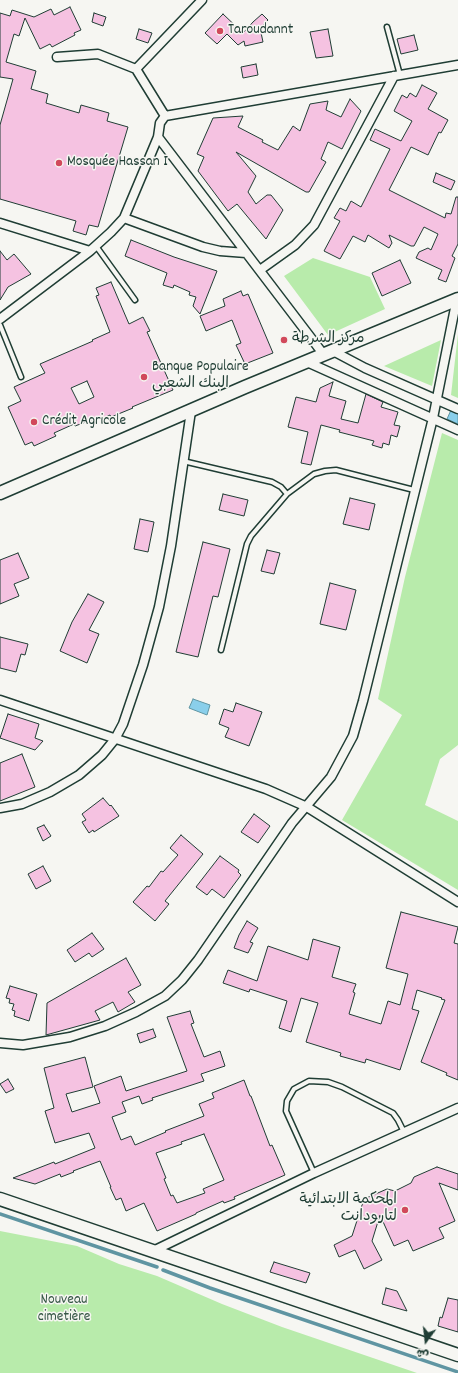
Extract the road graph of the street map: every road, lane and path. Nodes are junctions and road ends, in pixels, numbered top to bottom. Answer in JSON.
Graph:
{"nodes":[{"id":1,"x":202,"y":0,"type":"edge"},
{"id":2,"x":387,"y":27,"type":"dead end"},
{"id":3,"x":57,"y":57,"type":"dead end"},
{"id":4,"x":458,"y":65,"type":"edge"},
{"id":5,"x":136,"y":69,"type":"junction"},
{"id":6,"x":397,"y":76,"type":"junction"},
{"id":7,"x":165,"y":116,"type":"junction"},
{"id":8,"x":158,"y":137,"type":"junction"},
{"id":9,"x":124,"y":218,"type":"junction"},
{"id":10,"x":0,"y":223,"type":"edge"},
{"id":11,"x":93,"y":248,"type":"junction"},
{"id":12,"x":246,"y":253,"type":"junction"},
{"id":13,"x":260,"y":270,"type":"junction"},
{"id":14,"x":457,"y":298,"type":"edge"},
{"id":15,"x":135,"y":300,"type":"dead end"},
{"id":16,"x":0,"y":320,"type":"edge"},
{"id":17,"x":0,"y":325,"type":"edge"},
{"id":18,"x":329,"y":353,"type":"junction"},
{"id":19,"x":307,"y":362,"type":"junction"},
{"id":20,"x":21,"y":377,"type":"dead end"},
{"id":21,"x":436,"y":399,"type":"junction"},
{"id":22,"x":458,"y":409,"type":"edge"},
{"id":23,"x":191,"y":411,"type":"junction"},
{"id":24,"x":433,"y":418,"type":"junction"},
{"id":25,"x":458,"y":430,"type":"edge"},
{"id":26,"x":183,"y":461,"type":"junction"},
{"id":27,"x":414,"y":490,"type":"junction"},
{"id":28,"x":0,"y":493,"type":"edge"},
{"id":29,"x":287,"y":494,"type":"junction"},
{"id":30,"x":221,"y":650,"type":"dead end"},
{"id":31,"x":0,"y":700,"type":"edge"},
{"id":32,"x":115,"y":739,"type":"junction"},
{"id":33,"x":307,"y":807,"type":"junction"},
{"id":34,"x":0,"y":808,"type":"edge"},
{"id":35,"x":458,"y":902,"type":"edge"},
{"id":36,"x":0,"y":1043,"type":"edge"},
{"id":37,"x":458,"y":1108,"type":"edge"},
{"id":38,"x":404,"y":1133,"type":"junction"},
{"id":39,"x":314,"y":1173,"type":"junction"},
{"id":40,"x":0,"y":1199,"type":"edge"},
{"id":41,"x":153,"y":1252,"type":"junction"},
{"id":42,"x":458,"y":1355,"type":"edge"}],
"edges":[{"from":1,"to":5,"type":"street"},
{"from":2,"to":6,"type":"lane"},
{"from":3,"to":5,"type":"street"},
{"from":4,"to":6,"type":"street"},
{"from":5,"to":7,"type":"street"},
{"from":6,"to":7,"type":"street"},
{"from":6,"to":13,"type":"street"},
{"from":7,"to":8,"type":"street"},
{"from":8,"to":9,"type":"street"},
{"from":8,"to":12,"type":"street"},
{"from":9,"to":11,"type":"street"},
{"from":9,"to":12,"type":"street"},
{"from":10,"to":11,"type":"street"},
{"from":11,"to":15,"type":"lane"},
{"from":11,"to":16,"type":"street"},
{"from":12,"to":13,"type":"street"},
{"from":13,"to":18,"type":"street"},
{"from":14,"to":18,"type":"main road"},
{"from":14,"to":21,"type":"street"},
{"from":17,"to":20,"type":"lane"},
{"from":18,"to":19,"type":"main road"},
{"from":18,"to":21,"type":"street"},
{"from":19,"to":23,"type":"main road"},
{"from":19,"to":24,"type":"street"},
{"from":21,"to":22,"type":"street"},
{"from":21,"to":24,"type":"street"},
{"from":23,"to":26,"type":"street"},
{"from":23,"to":28,"type":"main road"},
{"from":24,"to":25,"type":"street"},
{"from":24,"to":27,"type":"street"},
{"from":26,"to":29,"type":"lane"},
{"from":26,"to":32,"type":"street"},
{"from":27,"to":29,"type":"lane"},
{"from":27,"to":33,"type":"street"},
{"from":29,"to":30,"type":"lane"},
{"from":31,"to":32,"type":"street"},
{"from":32,"to":33,"type":"street"},
{"from":32,"to":34,"type":"street"},
{"from":33,"to":35,"type":"street"},
{"from":33,"to":36,"type":"street"},
{"from":37,"to":38,"type":"street"},
{"from":38,"to":39,"type":"street"},
{"from":38,"to":39,"type":"lane"},
{"from":39,"to":41,"type":"street"},
{"from":40,"to":41,"type":"main road"},
{"from":41,"to":42,"type":"main road"}]}
